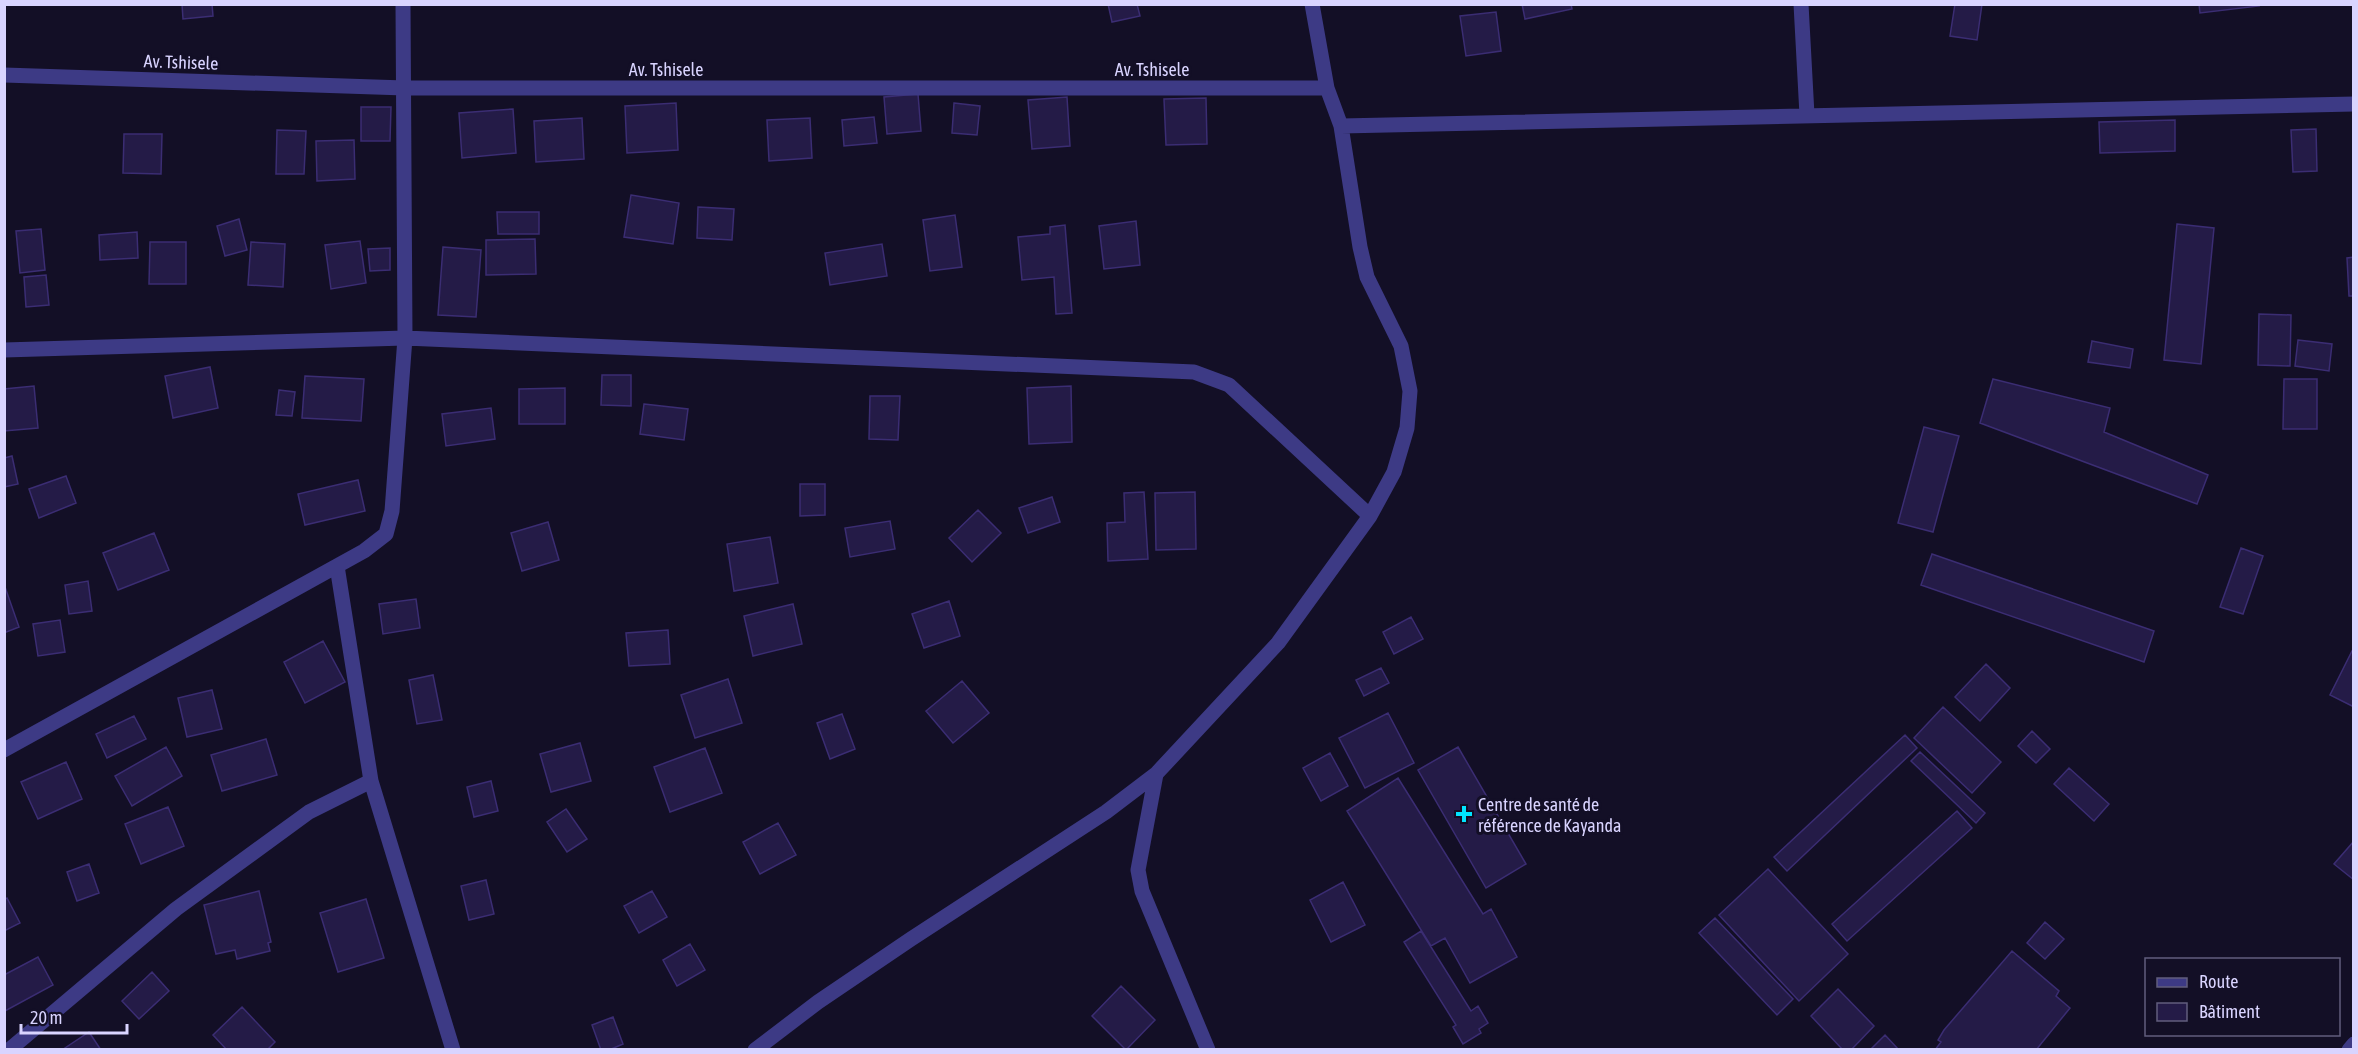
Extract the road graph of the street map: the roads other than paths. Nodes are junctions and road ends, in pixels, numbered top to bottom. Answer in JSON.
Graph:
{"nodes":[{"id":1,"x":404,"y":4,"type":"edge"},
{"id":2,"x":1312,"y":4,"type":"edge"},
{"id":3,"x":1801,"y":4,"type":"edge"},
{"id":4,"x":4,"y":75,"type":"edge"},
{"id":5,"x":405,"y":88,"type":"junction"},
{"id":6,"x":1327,"y":88,"type":"junction"},
{"id":7,"x":2354,"y":104,"type":"edge"},
{"id":8,"x":1807,"y":116,"type":"junction"},
{"id":9,"x":1341,"y":126,"type":"junction"},
{"id":10,"x":405,"y":338,"type":"junction"},
{"id":11,"x":4,"y":350,"type":"edge"},
{"id":12,"x":1370,"y":516,"type":"junction"},
{"id":13,"x":337,"y":566,"type":"junction"},
{"id":14,"x":4,"y":750,"type":"edge"},
{"id":15,"x":1156,"y":774,"type":"junction"},
{"id":16,"x":371,"y":781,"type":"junction"},
{"id":17,"x":2354,"y":1044,"type":"edge"},
{"id":18,"x":9,"y":1050,"type":"edge"},
{"id":19,"x":453,"y":1050,"type":"edge"},
{"id":20,"x":755,"y":1050,"type":"edge"},
{"id":21,"x":1208,"y":1050,"type":"edge"},
{"id":22,"x":2349,"y":1050,"type":"edge"}],
"edges":[{"from":1,"to":5,"type":"street"},
{"from":2,"to":6,"type":"street"},
{"from":3,"to":8,"type":"street"},
{"from":4,"to":5,"type":"street","name":"Av. Tshisele"},
{"from":5,"to":6,"type":"street","name":"Av. Tshisele"},
{"from":5,"to":10,"type":"street"},
{"from":6,"to":9,"type":"street"},
{"from":7,"to":8,"type":"street"},
{"from":8,"to":9,"type":"street"},
{"from":9,"to":12,"type":"street"},
{"from":10,"to":11,"type":"street"},
{"from":10,"to":12,"type":"street"},
{"from":10,"to":13,"type":"street"},
{"from":12,"to":15,"type":"street"},
{"from":13,"to":14,"type":"street"},
{"from":13,"to":16,"type":"street"},
{"from":15,"to":20,"type":"street"},
{"from":15,"to":21,"type":"street"},
{"from":16,"to":18,"type":"street"},
{"from":16,"to":19,"type":"street"},
{"from":17,"to":22,"type":"street"}]}
